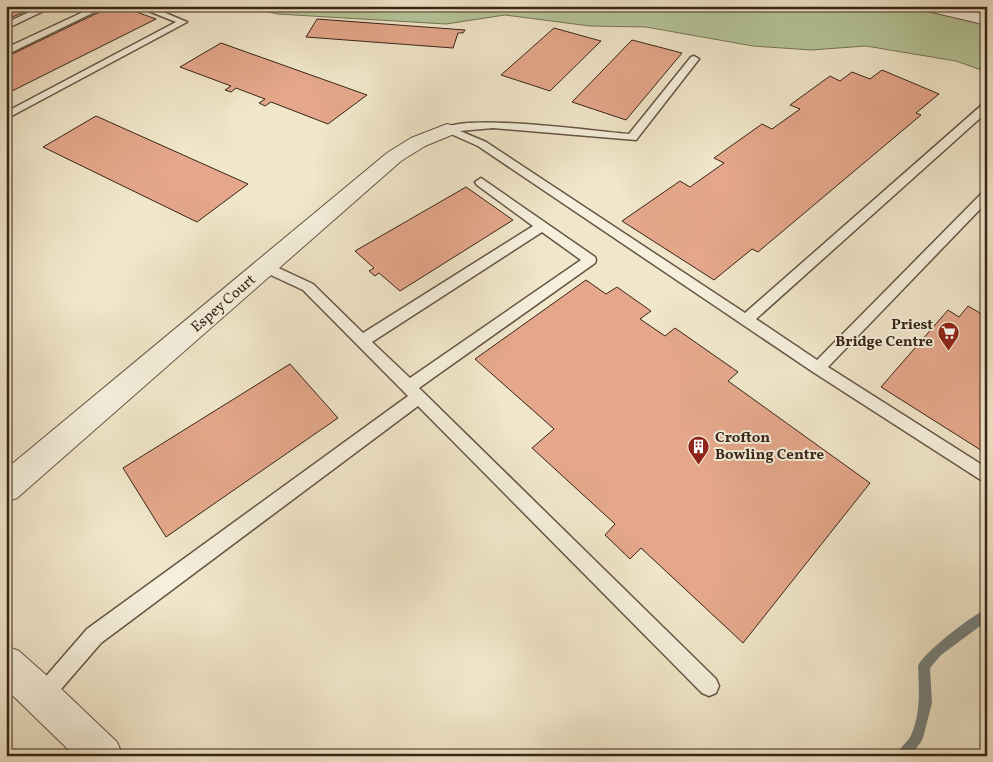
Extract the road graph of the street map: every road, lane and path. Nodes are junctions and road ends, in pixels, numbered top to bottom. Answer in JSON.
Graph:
{"nodes":[{"id":1,"x":50,"y":6,"type":"edge"},
{"id":2,"x":103,"y":6,"type":"edge"},
{"id":3,"x":140,"y":6,"type":"edge"},
{"id":4,"x":924,"y":6,"type":"edge"},
{"id":5,"x":987,"y":20,"type":"edge"},
{"id":6,"x":6,"y":26,"type":"edge"},
{"id":7,"x":6,"y":52,"type":"edge"},
{"id":8,"x":694,"y":59,"type":"dead end"},
{"id":9,"x":987,"y":106,"type":"edge"},
{"id":10,"x":6,"y":116,"type":"edge"},
{"id":11,"x":447,"y":130,"type":"junction"},
{"id":12,"x":481,"y":182,"type":"dead end"},
{"id":13,"x":987,"y":194,"type":"edge"},
{"id":14,"x":542,"y":226,"type":"junction"},
{"id":15,"x":265,"y":267,"type":"junction"},
{"id":16,"x":746,"y":320,"type":"junction"},
{"id":17,"x":362,"y":341,"type":"junction"},
{"id":18,"x":818,"y":368,"type":"junction"},
{"id":19,"x":414,"y":392,"type":"junction"},
{"id":20,"x":987,"y":477,"type":"edge"},
{"id":21,"x":6,"y":488,"type":"edge"},
{"id":22,"x":6,"y":664,"type":"edge"},
{"id":23,"x":709,"y":686,"type":"dead end"},
{"id":24,"x":42,"y":696,"type":"junction"},
{"id":25,"x":103,"y":756,"type":"edge"}],
"edges":[{"from":1,"to":6,"type":"lane"},
{"from":2,"to":7,"type":"lane"},
{"from":3,"to":10,"type":"lane"},
{"from":4,"to":5,"type":"street"},
{"from":8,"to":11,"type":"lane"},
{"from":9,"to":16,"type":"lane"},
{"from":11,"to":15,"type":"street","name":"Espey Court"},
{"from":11,"to":16,"type":"lane"},
{"from":12,"to":14,"type":"lane"},
{"from":13,"to":18,"type":"lane"},
{"from":14,"to":17,"type":"lane"},
{"from":14,"to":19,"type":"lane"},
{"from":15,"to":17,"type":"lane"},
{"from":15,"to":21,"type":"street","name":"Espey Court"},
{"from":16,"to":18,"type":"lane"},
{"from":17,"to":19,"type":"lane"},
{"from":18,"to":20,"type":"lane"},
{"from":19,"to":23,"type":"lane"},
{"from":19,"to":24,"type":"lane"},
{"from":22,"to":24,"type":"street"},
{"from":24,"to":25,"type":"street"}]}
